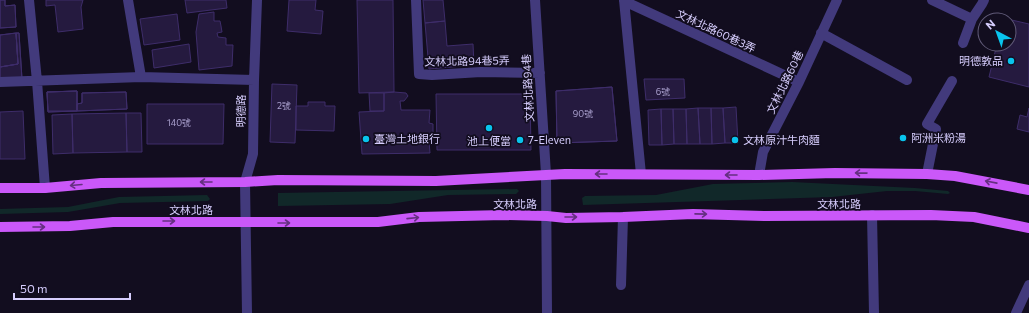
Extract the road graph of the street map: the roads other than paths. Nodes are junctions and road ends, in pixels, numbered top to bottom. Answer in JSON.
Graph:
{"nodes":[{"id":1,"x":29,"y":0,"type":"edge"},
{"id":2,"x":128,"y":0,"type":"edge"},
{"id":3,"x":257,"y":0,"type":"edge"},
{"id":4,"x":416,"y":0,"type":"edge"},
{"id":5,"x":535,"y":0,"type":"edge"},
{"id":6,"x":837,"y":0,"type":"edge"},
{"id":7,"x":932,"y":0,"type":"edge"},
{"id":8,"x":984,"y":0,"type":"edge"},
{"id":9,"x":624,"y":1,"type":"edge"},
{"id":10,"x":972,"y":19,"type":"junction"},
{"id":11,"x":821,"y":33,"type":"junction"},
{"id":12,"x":963,"y":43,"type":"dead end"},
{"id":13,"x":540,"y":72,"type":"junction"},
{"id":14,"x":141,"y":77,"type":"junction"},
{"id":15,"x":254,"y":80,"type":"junction"},
{"id":16,"x":907,"y":80,"type":"dead end"},
{"id":17,"x":37,"y":81,"type":"junction"},
{"id":18,"x":952,"y":81,"type":"dead end"},
{"id":19,"x":0,"y":82,"type":"edge"},
{"id":20,"x":799,"y":82,"type":"junction"},
{"id":21,"x":546,"y":174,"type":"junction"},
{"id":22,"x":641,"y":174,"type":"junction"},
{"id":23,"x":927,"y":174,"type":"junction"},
{"id":24,"x":759,"y":175,"type":"junction"},
{"id":25,"x":245,"y":182,"type":"junction"},
{"id":26,"x":0,"y":188,"type":"edge"},
{"id":27,"x":45,"y":188,"type":"junction"},
{"id":28,"x":1029,"y":190,"type":"edge"},
{"id":29,"x":872,"y":215,"type":"junction"},
{"id":30,"x":547,"y":216,"type":"junction"},
{"id":31,"x":623,"y":217,"type":"junction"},
{"id":32,"x":245,"y":222,"type":"junction"},
{"id":33,"x":0,"y":227,"type":"edge"},
{"id":34,"x":1029,"y":228,"type":"edge"},
{"id":35,"x":621,"y":285,"type":"dead end"},
{"id":36,"x":1029,"y":285,"type":"edge"},
{"id":37,"x":247,"y":313,"type":"edge"},
{"id":38,"x":547,"y":313,"type":"edge"},
{"id":39,"x":874,"y":313,"type":"edge"},
{"id":40,"x":1016,"y":313,"type":"edge"}],
"edges":[{"from":1,"to":17,"type":"street"},
{"from":2,"to":14,"type":"street"},
{"from":3,"to":15,"type":"street","name":"明德路"},
{"from":4,"to":13,"type":"street","name":"文林北路94巷5弄"},
{"from":5,"to":13,"type":"street","name":"文林北路94巷"},
{"from":6,"to":11,"type":"street","name":"文林北路60巷"},
{"from":7,"to":10,"type":"street"},
{"from":8,"to":10,"type":"street"},
{"from":9,"to":20,"type":"street","name":"文林北路60巷3弄"},
{"from":9,"to":22,"type":"street"},
{"from":10,"to":12,"type":"street"},
{"from":11,"to":16,"type":"street"},
{"from":11,"to":20,"type":"street","name":"文林北路60巷"},
{"from":13,"to":21,"type":"street","name":"文林北路94巷"},
{"from":14,"to":15,"type":"street"},
{"from":14,"to":17,"type":"street"},
{"from":15,"to":25,"type":"street","name":"明德路"},
{"from":17,"to":19,"type":"street"},
{"from":17,"to":27,"type":"street"},
{"from":18,"to":23,"type":"street"},
{"from":20,"to":24,"type":"street","name":"文林北路60巷"},
{"from":22,"to":21,"type":"main road","one_way":true},
{"from":21,"to":25,"type":"main road"},
{"from":21,"to":30,"type":"street","name":"文林北路94巷"},
{"from":24,"to":22,"type":"main road","one_way":true},
{"from":23,"to":24,"type":"main road","one_way":true},
{"from":28,"to":23,"type":"main road","one_way":true},
{"from":25,"to":27,"type":"main road","one_way":true},
{"from":25,"to":32,"type":"street","name":"明德路"},
{"from":26,"to":27,"type":"main road"},
{"from":31,"to":29,"type":"main road","name":"文林北路","one_way":true},
{"from":29,"to":34,"type":"main road","name":"文林北路"},
{"from":29,"to":39,"type":"street"},
{"from":30,"to":31,"type":"main road","name":"文林北路","one_way":true},
{"from":32,"to":30,"type":"main road","name":"文林北路","one_way":true},
{"from":30,"to":38,"type":"street","name":"文林北路94巷"},
{"from":31,"to":35,"type":"street"},
{"from":33,"to":32,"type":"main road","name":"文林北路","one_way":true},
{"from":32,"to":37,"type":"street","name":"明德路"},
{"from":36,"to":40,"type":"street"}]}
